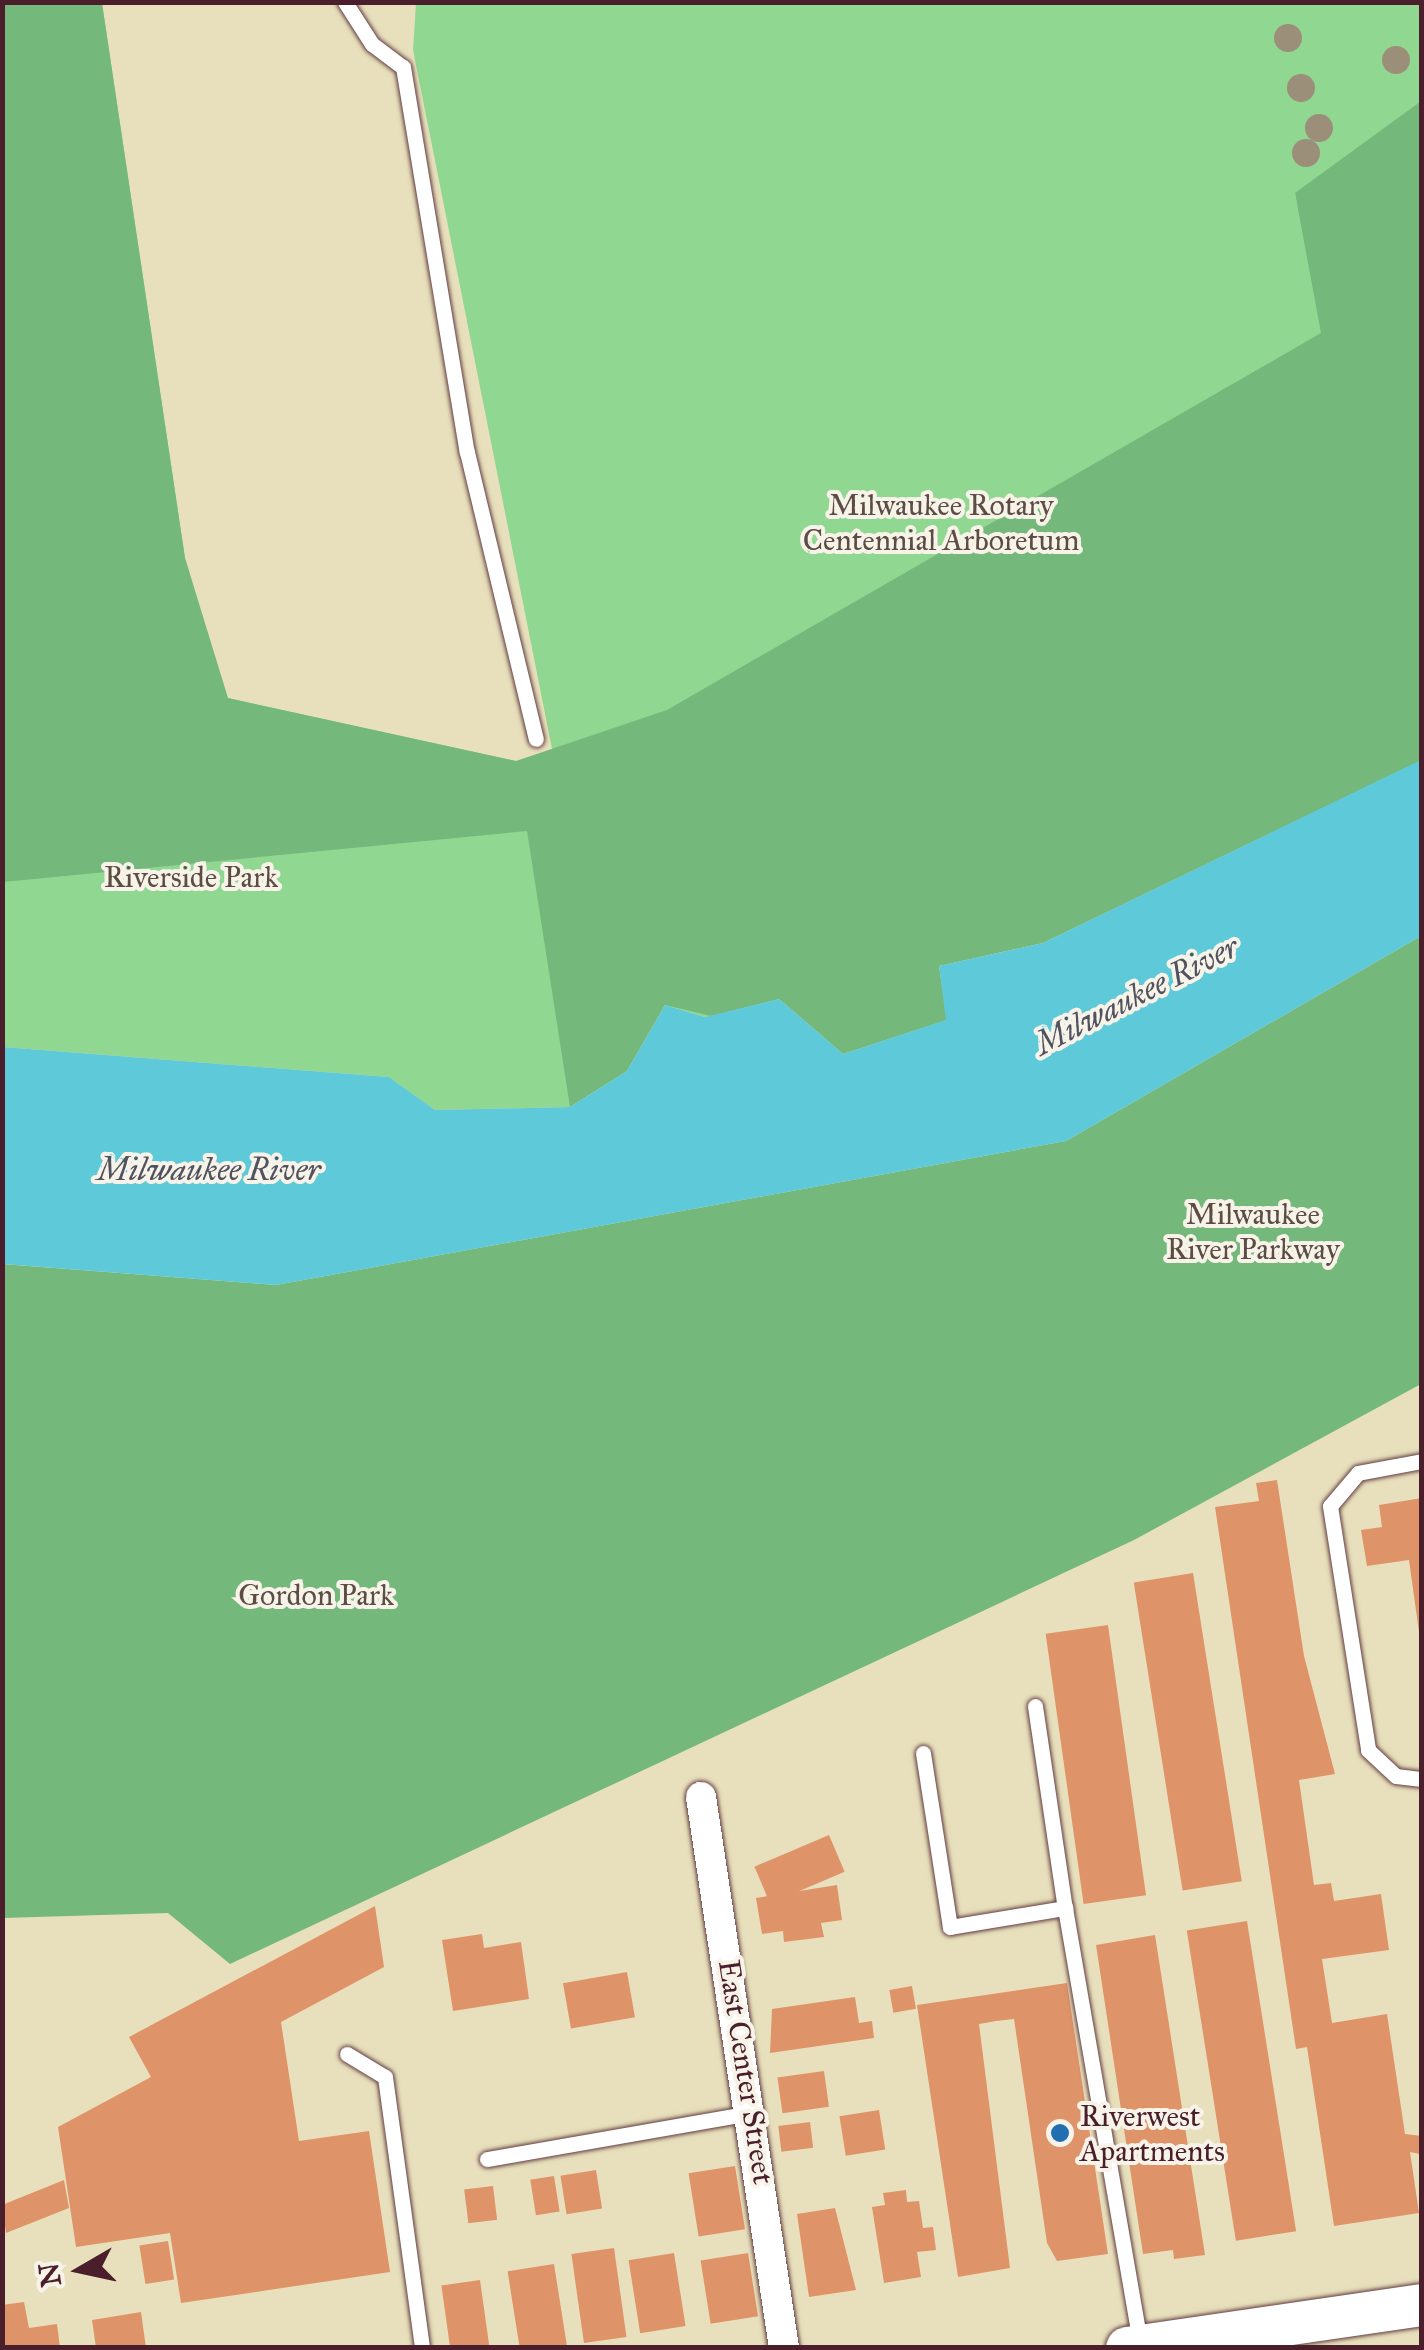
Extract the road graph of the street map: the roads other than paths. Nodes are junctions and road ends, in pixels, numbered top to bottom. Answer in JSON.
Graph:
{"nodes":[{"id":1,"x":345,"y":2,"type":"edge"},
{"id":2,"x":536,"y":740,"type":"dead end"},
{"id":3,"x":1422,"y":1461,"type":"edge"},
{"id":4,"x":1035,"y":1706,"type":"dead end"},
{"id":5,"x":923,"y":1753,"type":"dead end"},
{"id":6,"x":1422,"y":1779,"type":"edge"},
{"id":7,"x":702,"y":1797,"type":"dead end"},
{"id":8,"x":1065,"y":1908,"type":"junction"},
{"id":9,"x":347,"y":2054,"type":"dead end"},
{"id":10,"x":755,"y":2112,"type":"junction"},
{"id":11,"x":487,"y":2159,"type":"dead end"},
{"id":12,"x":1422,"y":2305,"type":"edge"},
{"id":13,"x":1134,"y":2346,"type":"edge"},
{"id":14,"x":422,"y":2348,"type":"edge"},
{"id":15,"x":784,"y":2348,"type":"edge"}],
"edges":[{"from":1,"to":2,"type":"lane"},
{"from":3,"to":6,"type":"lane"},
{"from":4,"to":8,"type":"lane"},
{"from":5,"to":8,"type":"lane"},
{"from":7,"to":10,"type":"street","name":"East Center Street"},
{"from":8,"to":13,"type":"lane"},
{"from":9,"to":14,"type":"lane"},
{"from":10,"to":11,"type":"lane"},
{"from":10,"to":15,"type":"street","name":"East Center Street"},
{"from":12,"to":13,"type":"main road"}]}
